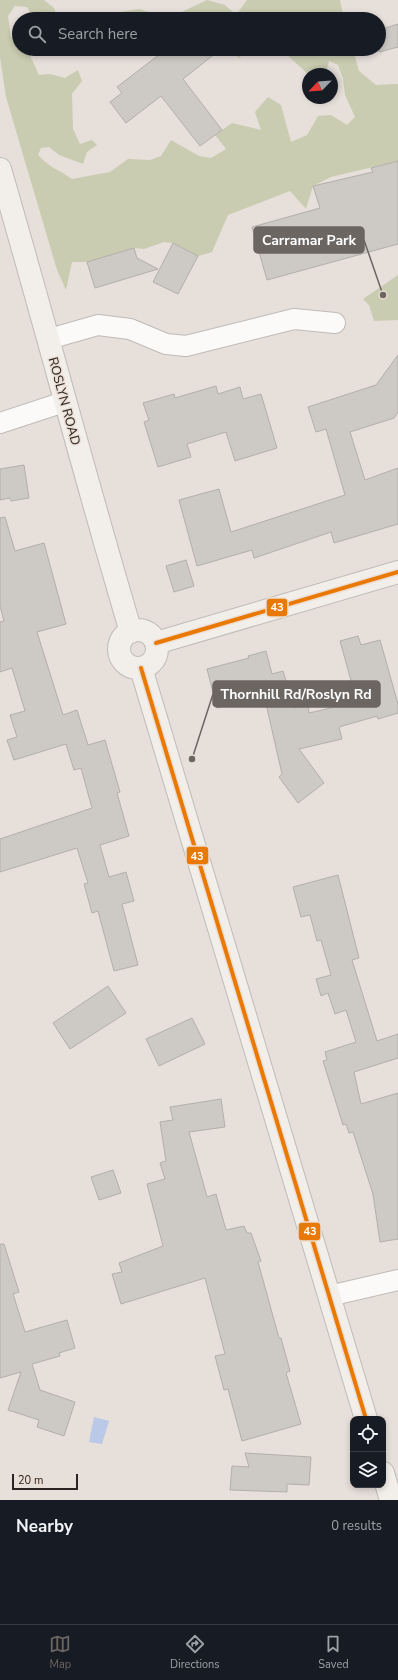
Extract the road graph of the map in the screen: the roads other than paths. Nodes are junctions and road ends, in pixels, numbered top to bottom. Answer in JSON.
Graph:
{"nodes":[{"id":1,"x":0,"y":169,"type":"edge"},
{"id":2,"x":335,"y":323,"type":"dead end"},
{"id":3,"x":49,"y":339,"type":"junction"},
{"id":4,"x":64,"y":402,"type":"junction"},
{"id":5,"x":0,"y":424,"type":"edge"},
{"id":6,"x":398,"y":572,"type":"edge"},
{"id":7,"x":130,"y":632,"type":"junction"},
{"id":8,"x":156,"y":643,"type":"junction"},
{"id":9,"x":141,"y":668,"type":"junction"},
{"id":10,"x":398,"y":1280,"type":"edge"},
{"id":11,"x":329,"y":1296,"type":"junction"},
{"id":12,"x":365,"y":1416,"type":"edge"},
{"id":13,"x":386,"y":1483,"type":"edge"},
{"id":14,"x":391,"y":1500,"type":"edge"}],
"edges":[{"from":1,"to":3,"type":"street","name":"ROSLYN ROAD"},
{"from":2,"to":3,"type":"street"},
{"from":3,"to":4,"type":"street","name":"ROSLYN ROAD"},
{"from":4,"to":5,"type":"street"},
{"from":4,"to":7,"type":"street","name":"ROSLYN ROAD"},
{"from":6,"to":8,"type":"street"},
{"from":7,"to":8,"type":"street"},
{"from":7,"to":9,"type":"street"},
{"from":8,"to":9,"type":"street"},
{"from":9,"to":11,"type":"street"},
{"from":10,"to":11,"type":"street"},
{"from":11,"to":12,"type":"street"},
{"from":13,"to":14,"type":"street"}]}
